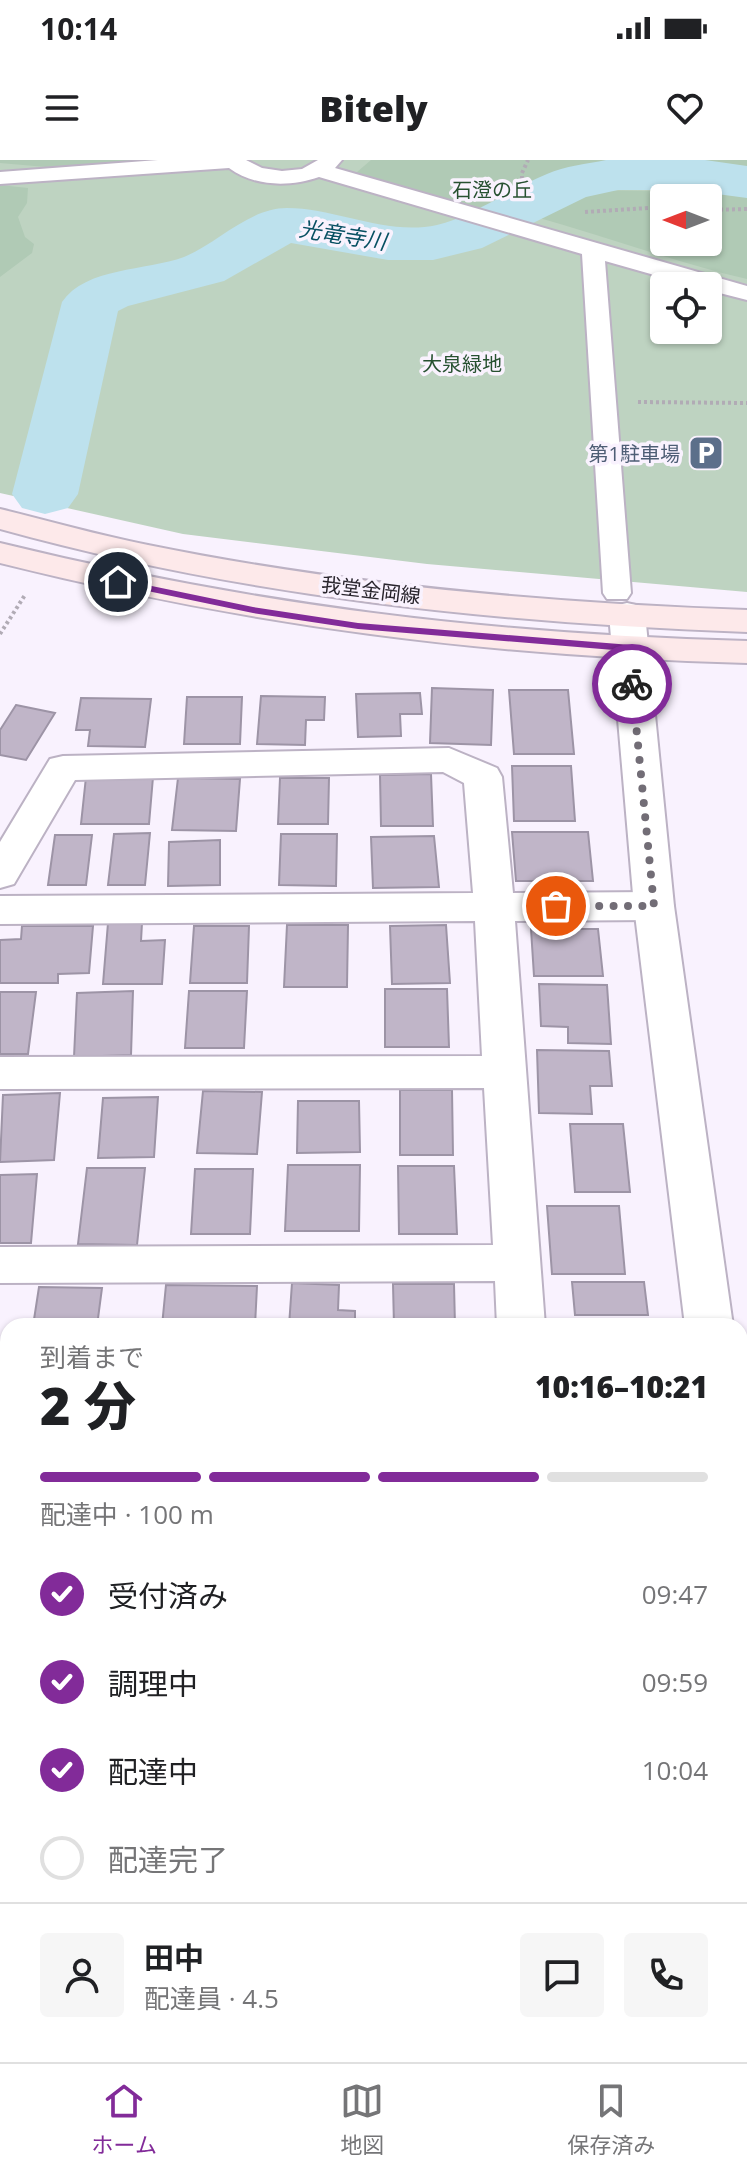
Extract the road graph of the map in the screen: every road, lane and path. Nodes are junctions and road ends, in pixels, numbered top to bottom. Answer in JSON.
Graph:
{"nodes":[{"id":1,"x":232,"y":160,"type":"edge"},
{"id":2,"x":528,"y":160,"type":"edge"},
{"id":3,"x":324,"y":165,"type":"edge"},
{"id":4,"x":0,"y":178,"type":"edge"},
{"id":5,"x":532,"y":201,"type":"dead end"},
{"id":6,"x":650,"y":208,"type":"edge"},
{"id":7,"x":747,"y":209,"type":"edge"},
{"id":8,"x":722,"y":210,"type":"edge"},
{"id":9,"x":575,"y":213,"type":"dead end"},
{"id":10,"x":593,"y":252,"type":"junction"},
{"id":11,"x":747,"y":293,"type":"edge"},
{"id":12,"x":601,"y":402,"type":"junction"},
{"id":13,"x":747,"y":403,"type":"edge"},
{"id":14,"x":0,"y":519,"type":"edge"},
{"id":15,"x":0,"y":553,"type":"edge"},
{"id":16,"x":26,"y":594,"type":"dead end"},
{"id":17,"x":625,"y":618,"type":"junction"},
{"id":18,"x":747,"y":621,"type":"edge"},
{"id":19,"x":0,"y":634,"type":"edge"},
{"id":20,"x":747,"y":652,"type":"edge"},
{"id":21,"x":0,"y":875,"type":"edge"},
{"id":22,"x":654,"y":906,"type":"junction"},
{"id":23,"x":494,"y":907,"type":"junction"},
{"id":24,"x":0,"y":910,"type":"edge"},
{"id":25,"x":506,"y":1072,"type":"junction"},
{"id":26,"x":0,"y":1073,"type":"edge"},
{"id":27,"x":517,"y":1263,"type":"junction"},
{"id":28,"x":0,"y":1265,"type":"edge"},
{"id":29,"x":520,"y":1318,"type":"edge"},
{"id":30,"x":708,"y":1318,"type":"edge"}],
"edges":[{"from":1,"to":3,"type":"street"},
{"from":1,"to":4,"type":"street"},
{"from":2,"to":5,"type":"path"},
{"from":3,"to":10,"type":"street"},
{"from":6,"to":9,"type":"path"},
{"from":7,"to":8,"type":"path"},
{"from":10,"to":11,"type":"street"},
{"from":10,"to":12,"type":"street"},
{"from":12,"to":13,"type":"path"},
{"from":12,"to":17,"type":"street"},
{"from":14,"to":17,"type":"main road","name":"我堂金岡線"},
{"from":15,"to":17,"type":"main road","name":"我堂金岡線"},
{"from":16,"to":19,"type":"path"},
{"from":17,"to":18,"type":"main road","name":"我堂金岡線"},
{"from":17,"to":20,"type":"main road","name":"我堂金岡線"},
{"from":17,"to":22,"type":"street"},
{"from":21,"to":23,"type":"street"},
{"from":22,"to":23,"type":"street"},
{"from":22,"to":30,"type":"street"},
{"from":23,"to":24,"type":"street"},
{"from":23,"to":25,"type":"street"},
{"from":25,"to":26,"type":"street"},
{"from":25,"to":27,"type":"street"},
{"from":27,"to":28,"type":"street"},
{"from":27,"to":29,"type":"street"}]}
